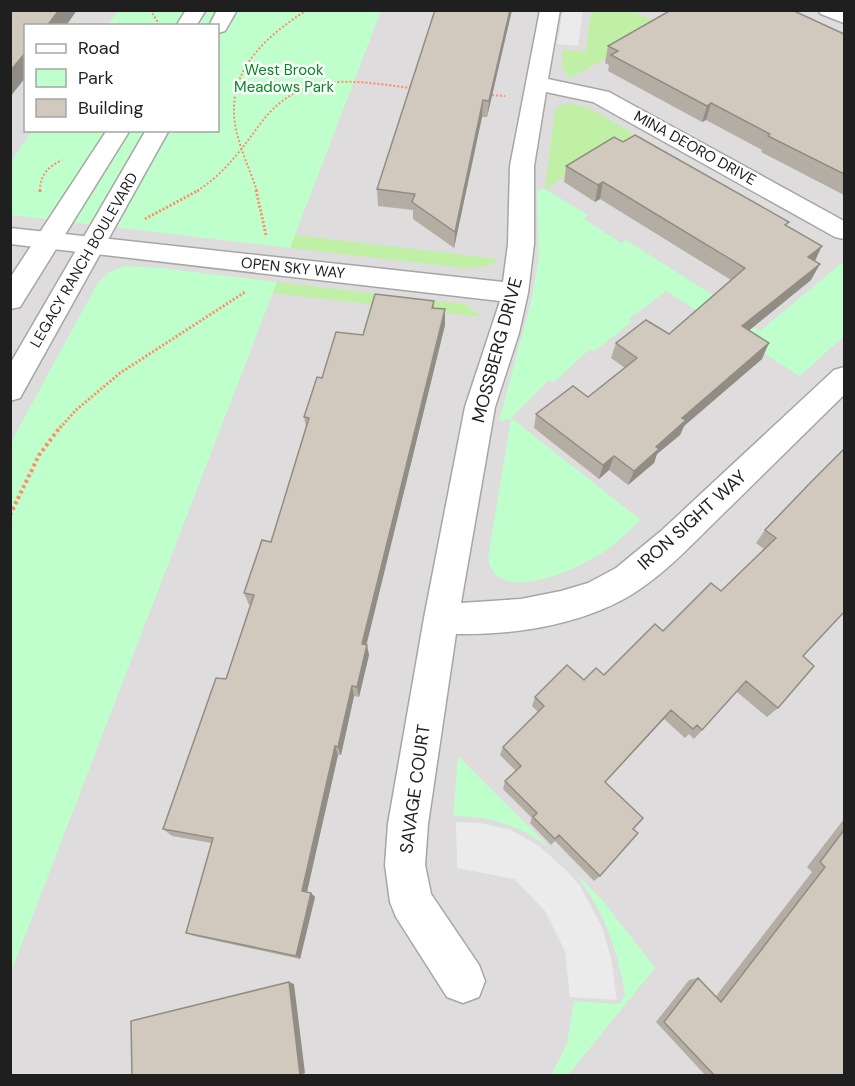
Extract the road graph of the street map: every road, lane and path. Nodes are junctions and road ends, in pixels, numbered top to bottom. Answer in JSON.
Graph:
{"nodes":[{"id":1,"x":150,"y":10,"type":"edge"},
{"id":2,"x":196,"y":10,"type":"edge"},
{"id":3,"x":227,"y":10,"type":"edge"},
{"id":4,"x":307,"y":10,"type":"edge"},
{"id":5,"x":550,"y":10,"type":"edge"},
{"id":6,"x":828,"y":10,"type":"edge"},
{"id":7,"x":844,"y":17,"type":"edge"},
{"id":8,"x":157,"y":24,"type":"edge"},
{"id":9,"x":187,"y":24,"type":"edge"},
{"id":10,"x":219,"y":25,"type":"edge"},
{"id":11,"x":422,"y":89,"type":"edge"},
{"id":12,"x":537,"y":92,"type":"junction"},
{"id":13,"x":479,"y":94,"type":"edge"},
{"id":14,"x":118,"y":132,"type":"edge"},
{"id":15,"x":156,"y":132,"type":"edge"},
{"id":16,"x":242,"y":146,"type":"junction"},
{"id":17,"x":141,"y":220,"type":"dead end"},
{"id":18,"x":844,"y":231,"type":"edge"},
{"id":19,"x":10,"y":236,"type":"edge"},
{"id":20,"x":267,"y":242,"type":"dead end"},
{"id":21,"x":71,"y":244,"type":"junction"},
{"id":22,"x":250,"y":283,"type":"dead end"},
{"id":23,"x":515,"y":293,"type":"junction"},
{"id":24,"x":10,"y":300,"type":"edge"},
{"id":25,"x":844,"y":378,"type":"edge"},
{"id":26,"x":10,"y":390,"type":"edge"},
{"id":27,"x":10,"y":515,"type":"edge"},
{"id":28,"x":441,"y":618,"type":"junction"},
{"id":29,"x":463,"y":981,"type":"dead end"}],
"edges":[{"from":1,"to":8,"type":"path"},
{"from":2,"to":9,"type":"street"},
{"from":3,"to":10,"type":"street"},
{"from":4,"to":16,"type":"path"},
{"from":5,"to":12,"type":"street","name":"MOSSBERG DRIVE"},
{"from":6,"to":7,"type":"street"},
{"from":11,"to":16,"type":"path"},
{"from":12,"to":13,"type":"path"},
{"from":12,"to":18,"type":"street","name":"MINA DEORO DRIVE"},
{"from":12,"to":23,"type":"street","name":"MOSSBERG DRIVE"},
{"from":14,"to":21,"type":"street","name":"LEGACY RANCH BOULEVARD"},
{"from":15,"to":21,"type":"street","name":"LEGACY RANCH BOULEVARD"},
{"from":16,"to":17,"type":"path"},
{"from":16,"to":20,"type":"path"},
{"from":19,"to":21,"type":"street","name":"OPEN SKY WAY"},
{"from":21,"to":23,"type":"street","name":"OPEN SKY WAY"},
{"from":21,"to":24,"type":"street","name":"LEGACY RANCH BOULEVARD"},
{"from":21,"to":26,"type":"street","name":"LEGACY RANCH BOULEVARD"},
{"from":22,"to":27,"type":"path"},
{"from":23,"to":28,"type":"street","name":"MOSSBERG DRIVE"},
{"from":25,"to":28,"type":"street","name":"IRON SIGHT WAY"},
{"from":28,"to":29,"type":"street","name":"SAVAGE COURT"}]}
